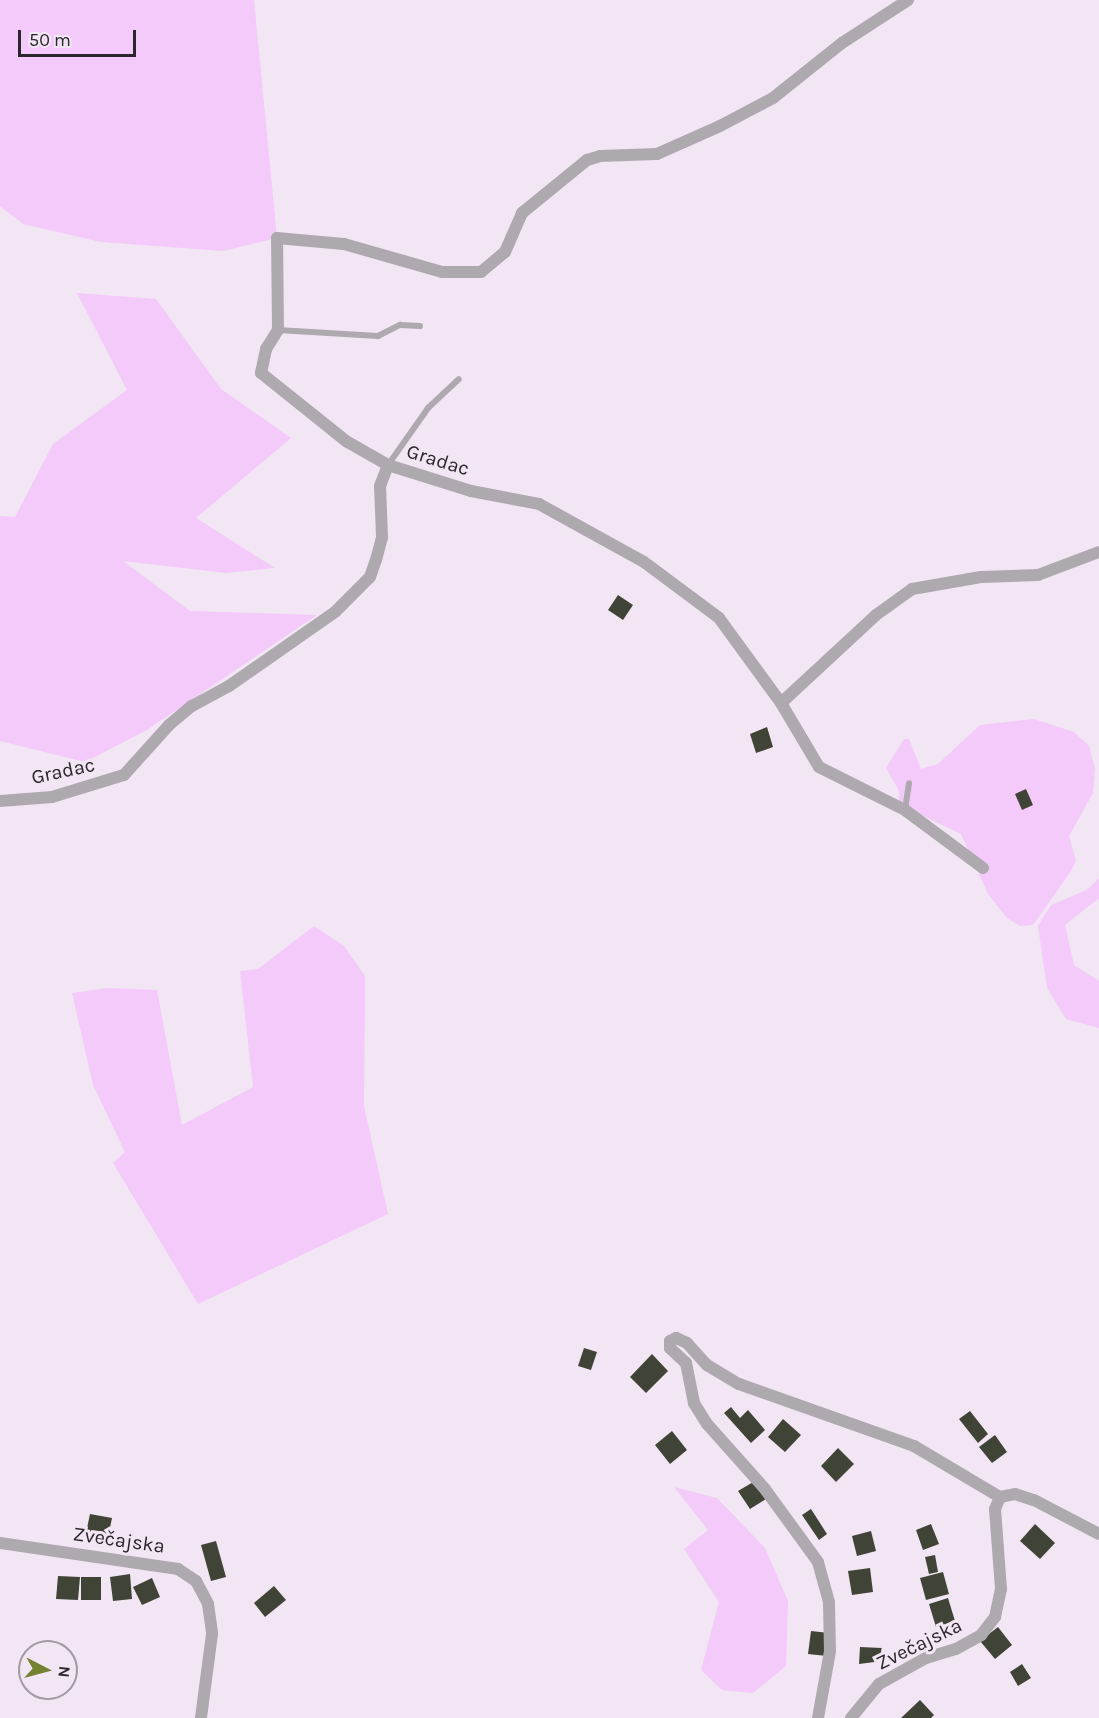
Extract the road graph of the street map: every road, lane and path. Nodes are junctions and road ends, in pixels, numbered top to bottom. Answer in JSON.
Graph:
{"nodes":[{"id":1,"x":908,"y":0,"type":"edge"},
{"id":2,"x":420,"y":326,"type":"dead end"},
{"id":3,"x":278,"y":330,"type":"junction"},
{"id":4,"x":459,"y":379,"type":"dead end"},
{"id":5,"x":388,"y":465,"type":"junction"},
{"id":6,"x":1099,"y":552,"type":"edge"},
{"id":7,"x":780,"y":702,"type":"junction"},
{"id":8,"x":909,"y":783,"type":"dead end"},
{"id":9,"x":0,"y":801,"type":"edge"},
{"id":10,"x":905,"y":810,"type":"junction"},
{"id":11,"x":982,"y":868,"type":"dead end"},
{"id":12,"x":1000,"y":1497,"type":"junction"},
{"id":13,"x":1099,"y":1534,"type":"edge"},
{"id":14,"x":0,"y":1543,"type":"edge"},
{"id":15,"x":201,"y":1718,"type":"edge"},
{"id":16,"x":818,"y":1718,"type":"edge"},
{"id":17,"x":851,"y":1718,"type":"edge"}],
"edges":[{"from":1,"to":3,"type":"street"},
{"from":2,"to":3,"type":"lane"},
{"from":3,"to":5,"type":"street"},
{"from":4,"to":5,"type":"lane"},
{"from":5,"to":7,"type":"street","name":"Gradac"},
{"from":5,"to":9,"type":"street","name":"Gradac"},
{"from":6,"to":7,"type":"street"},
{"from":7,"to":10,"type":"street","name":"Gradac"},
{"from":8,"to":10,"type":"lane"},
{"from":10,"to":11,"type":"street","name":"Gradac"},
{"from":12,"to":13,"type":"street"},
{"from":12,"to":16,"type":"street"},
{"from":12,"to":17,"type":"street","name":"Zvečajska"},
{"from":14,"to":15,"type":"street","name":"Zvečajska"}]}
